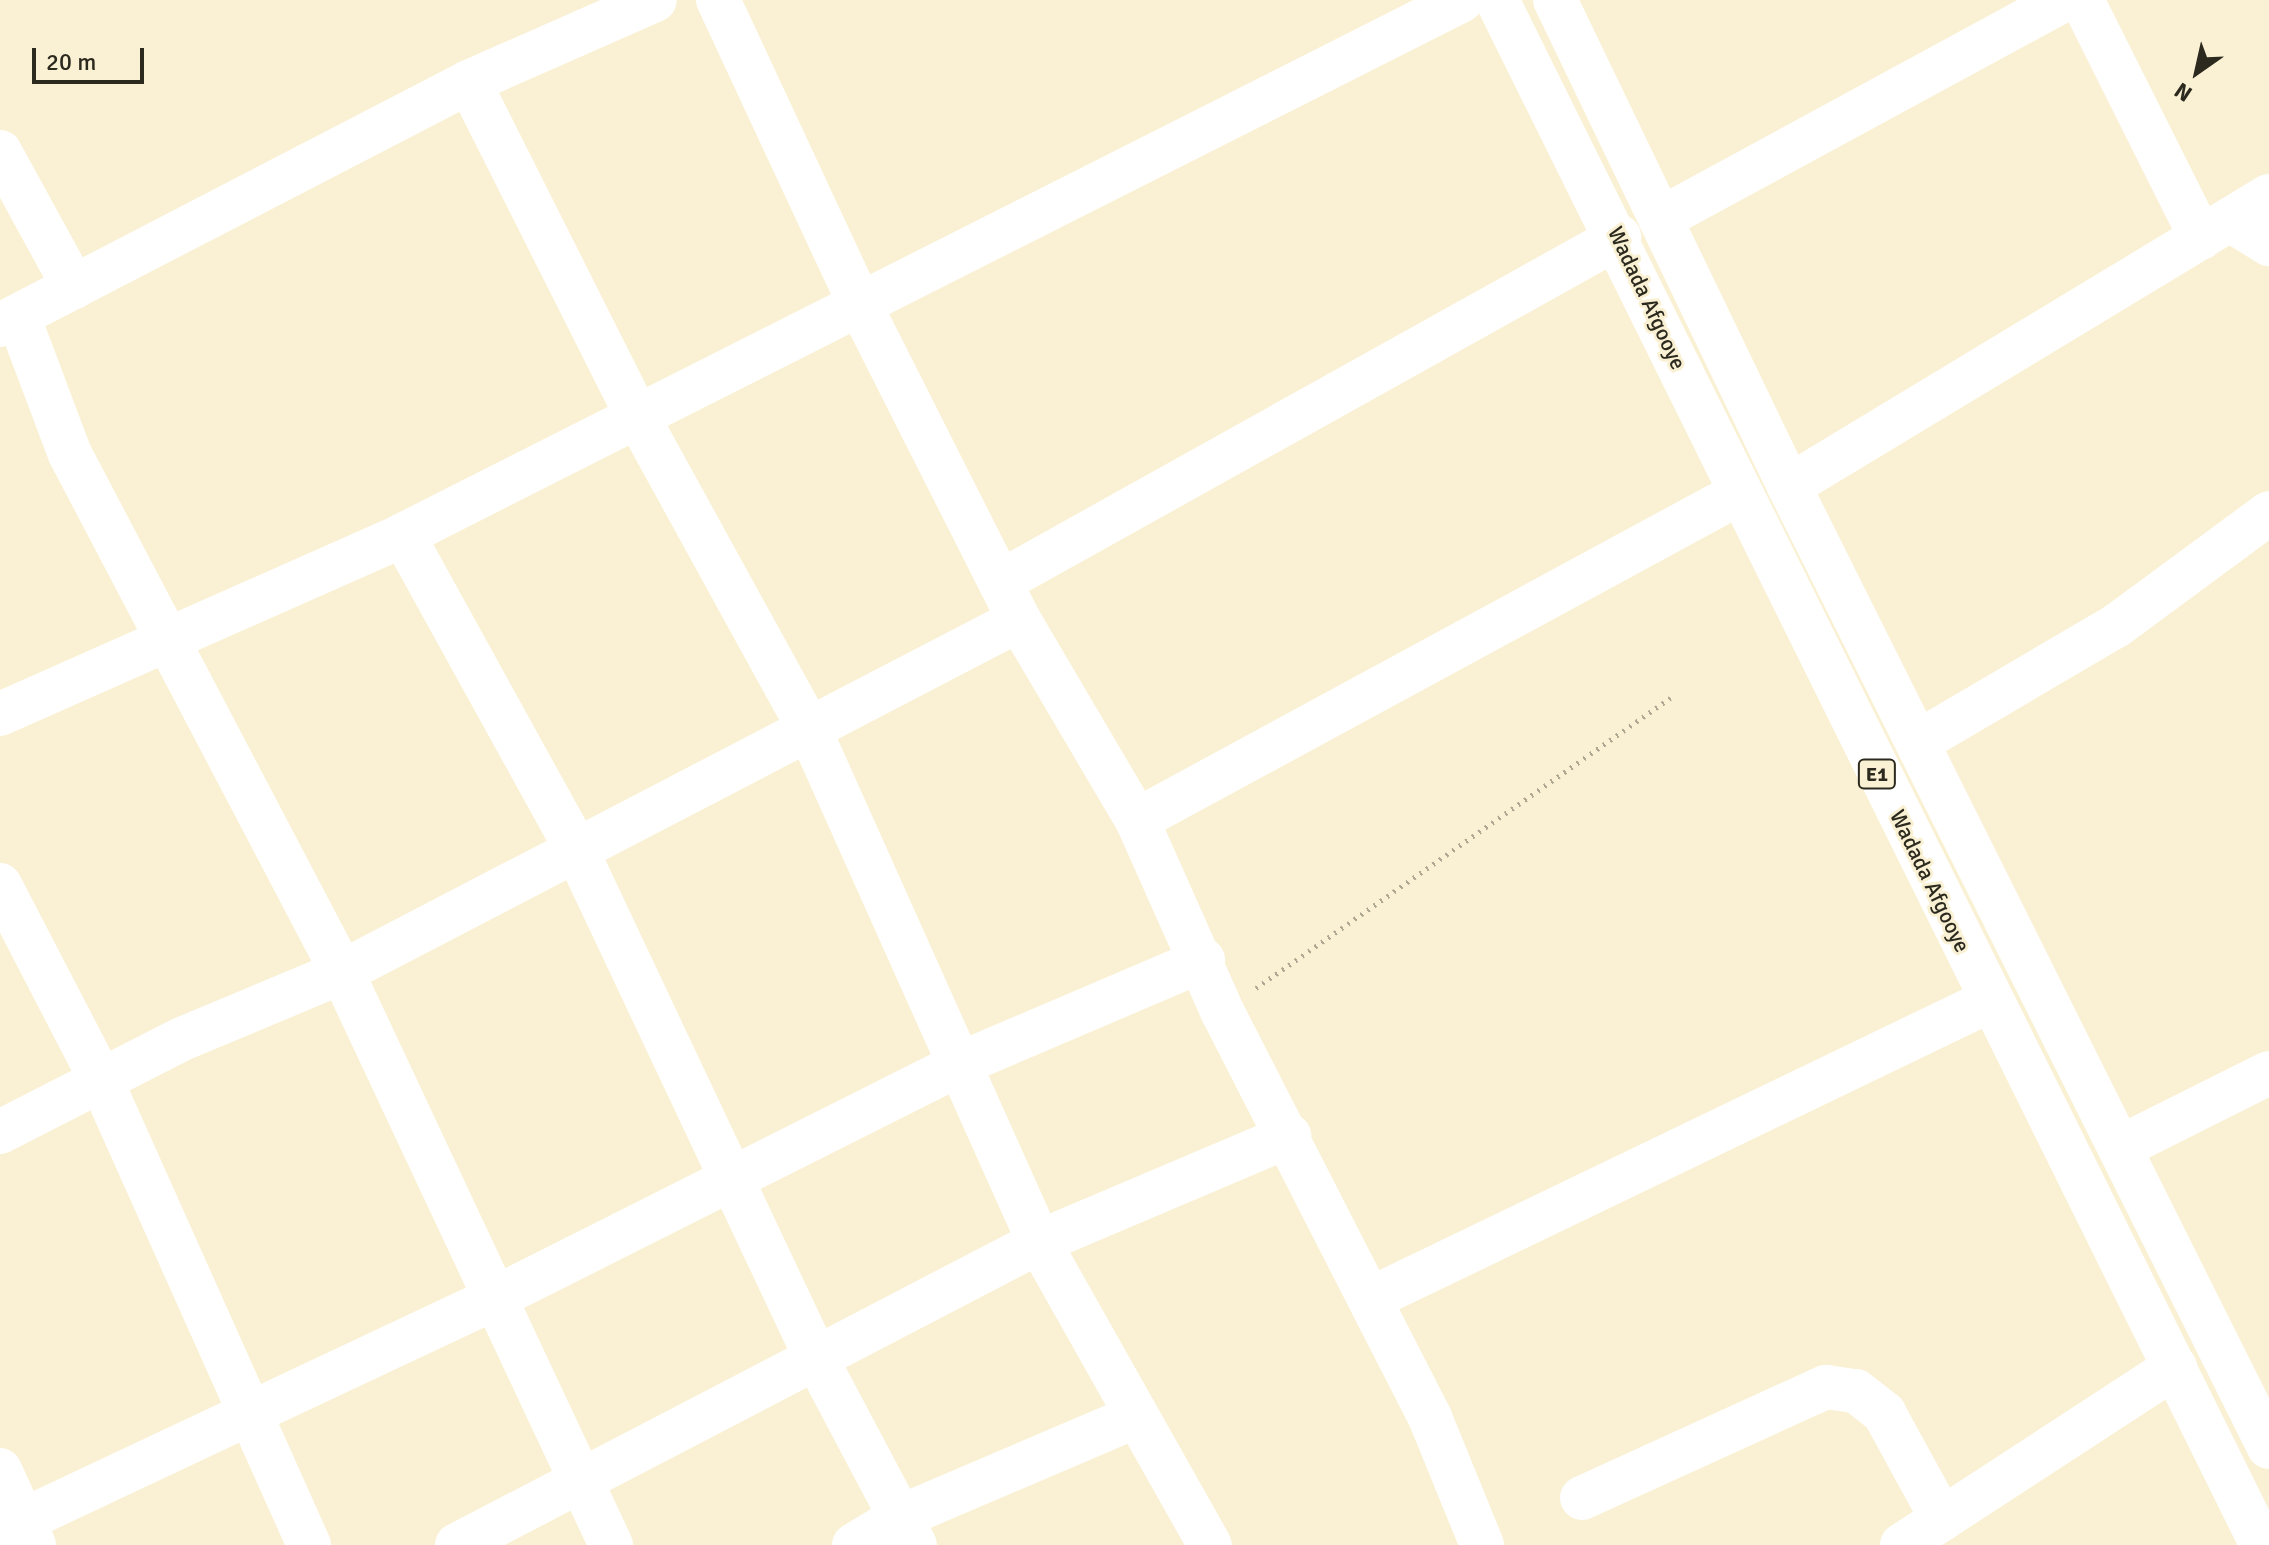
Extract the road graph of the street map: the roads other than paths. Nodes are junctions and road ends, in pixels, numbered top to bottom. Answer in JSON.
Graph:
{"nodes":[{"id":1,"x":655,"y":0,"type":"edge"},
{"id":2,"x":718,"y":0,"type":"edge"},
{"id":3,"x":1462,"y":0,"type":"edge"},
{"id":4,"x":1497,"y":0,"type":"edge"},
{"id":5,"x":1555,"y":0,"type":"edge"},
{"id":6,"x":2064,"y":0,"type":"edge"},
{"id":7,"x":2082,"y":0,"type":"edge"},
{"id":8,"x":612,"y":9,"type":"edge"},
{"id":9,"x":469,"y":82,"type":"junction"},
{"id":10,"x":0,"y":152,"type":"edge"},
{"id":11,"x":2269,"y":196,"type":"edge"},
{"id":12,"x":1662,"y":218,"type":"junction"},
{"id":13,"x":2216,"y":230,"type":"junction"},
{"id":14,"x":1619,"y":237,"type":"junction"},
{"id":15,"x":2269,"y":244,"type":"edge"},
{"id":16,"x":74,"y":287,"type":"junction"},
{"id":17,"x":862,"y":309,"type":"junction"},
{"id":18,"x":9,"y":321,"type":"edge"},
{"id":19,"x":636,"y":414,"type":"junction"},
{"id":20,"x":1789,"y":486,"type":"junction"},
{"id":21,"x":1740,"y":493,"type":"junction"},
{"id":22,"x":2269,"y":513,"type":"edge"},
{"id":23,"x":403,"y":535,"type":"junction"},
{"id":24,"x":1000,"y":582,"type":"junction"},
{"id":25,"x":1019,"y":620,"type":"junction"},
{"id":26,"x":166,"y":638,"type":"junction"},
{"id":27,"x":0,"y":714,"type":"edge"},
{"id":28,"x":810,"y":731,"type":"junction"},
{"id":29,"x":1918,"y":742,"type":"junction"},
{"id":30,"x":1137,"y":820,"type":"junction"},
{"id":31,"x":574,"y":845,"type":"junction"},
{"id":32,"x":0,"y":885,"type":"edge"},
{"id":33,"x":1203,"y":960,"type":"junction"},
{"id":34,"x":342,"y":972,"type":"junction"},
{"id":35,"x":1989,"y":1001,"type":"junction"},
{"id":36,"x":964,"y":1062,"type":"junction"},
{"id":37,"x":2269,"y":1073,"type":"edge"},
{"id":38,"x":100,"y":1078,"type":"junction"},
{"id":39,"x":0,"y":1132,"type":"edge"},
{"id":40,"x":1289,"y":1136,"type":"junction"},
{"id":41,"x":2121,"y":1147,"type":"junction"},
{"id":42,"x":733,"y":1179,"type":"junction"},
{"id":43,"x":1039,"y":1242,"type":"junction"},
{"id":44,"x":1370,"y":1299,"type":"junction"},
{"id":45,"x":491,"y":1300,"type":"junction"},
{"id":46,"x":817,"y":1360,"type":"junction"},
{"id":47,"x":2175,"y":1367,"type":"junction"},
{"id":48,"x":2259,"y":1400,"type":"edge"},
{"id":49,"x":250,"y":1415,"type":"junction"},
{"id":50,"x":1134,"y":1417,"type":"junction"},
{"id":51,"x":2269,"y":1447,"type":"edge"},
{"id":52,"x":0,"y":1470,"type":"edge"},
{"id":53,"x":579,"y":1485,"type":"junction"},
{"id":54,"x":1582,"y":1498,"type":"dead end"},
{"id":55,"x":1942,"y":1519,"type":"junction"},
{"id":56,"x":908,"y":1531,"type":"edge"},
{"id":57,"x":19,"y":1532,"type":"edge"},
{"id":58,"x":309,"y":1545,"type":"edge"},
{"id":59,"x":457,"y":1545,"type":"edge"},
{"id":60,"x":611,"y":1545,"type":"edge"},
{"id":61,"x":854,"y":1545,"type":"edge"},
{"id":62,"x":1210,"y":1545,"type":"edge"},
{"id":63,"x":1482,"y":1545,"type":"edge"},
{"id":64,"x":1902,"y":1545,"type":"edge"},
{"id":65,"x":2262,"y":1545,"type":"edge"}],
"edges":[{"from":1,"to":8,"type":"main road"},
{"from":2,"to":17,"type":"main road"},
{"from":3,"to":17,"type":"main road"},
{"from":4,"to":14,"type":"main road","name":"Wadada Afgooye","number":"E1"},
{"from":5,"to":12,"type":"main road","number":"E1"},
{"from":6,"to":12,"type":"main road"},
{"from":7,"to":13,"type":"main road"},
{"from":8,"to":9,"type":"main road"},
{"from":9,"to":16,"type":"main road"},
{"from":9,"to":19,"type":"main road"},
{"from":10,"to":16,"type":"main road"},
{"from":11,"to":13,"type":"main road"},
{"from":12,"to":20,"type":"main road","number":"E1"},
{"from":13,"to":15,"type":"main road"},
{"from":13,"to":20,"type":"main road"},
{"from":14,"to":21,"type":"main road","name":"Wadada Afgooye","number":"E1"},
{"from":14,"to":24,"type":"main road"},
{"from":16,"to":18,"type":"main road"},
{"from":17,"to":19,"type":"main road"},
{"from":17,"to":24,"type":"main road"},
{"from":18,"to":26,"type":"main road"},
{"from":19,"to":23,"type":"main road"},
{"from":19,"to":28,"type":"main road"},
{"from":20,"to":29,"type":"main road","number":"E1"},
{"from":21,"to":30,"type":"main road"},
{"from":21,"to":35,"type":"main road","name":"Wadada Afgooye","number":"E1"},
{"from":22,"to":29,"type":"main road"},
{"from":23,"to":26,"type":"main road"},
{"from":23,"to":31,"type":"main road"},
{"from":24,"to":25,"type":"main road"},
{"from":25,"to":28,"type":"main road"},
{"from":25,"to":30,"type":"main road"},
{"from":26,"to":27,"type":"main road"},
{"from":26,"to":34,"type":"main road"},
{"from":28,"to":31,"type":"main road"},
{"from":28,"to":36,"type":"main road"},
{"from":29,"to":41,"type":"main road","number":"E1"},
{"from":30,"to":33,"type":"main road"},
{"from":31,"to":34,"type":"main road"},
{"from":31,"to":42,"type":"main road"},
{"from":32,"to":38,"type":"main road"},
{"from":33,"to":36,"type":"main road"},
{"from":33,"to":40,"type":"main road"},
{"from":34,"to":38,"type":"main road"},
{"from":34,"to":45,"type":"main road"},
{"from":35,"to":44,"type":"main road"},
{"from":35,"to":47,"type":"main road","name":"Wadada Afgooye","number":"E1"},
{"from":36,"to":42,"type":"main road"},
{"from":36,"to":43,"type":"main road"},
{"from":37,"to":41,"type":"main road"},
{"from":38,"to":39,"type":"main road"},
{"from":38,"to":49,"type":"main road"},
{"from":40,"to":43,"type":"main road"},
{"from":40,"to":44,"type":"main road"},
{"from":41,"to":48,"type":"main road","number":"E1"},
{"from":42,"to":45,"type":"main road"},
{"from":42,"to":46,"type":"main road"},
{"from":43,"to":46,"type":"main road"},
{"from":43,"to":50,"type":"main road"},
{"from":44,"to":63,"type":"main road"},
{"from":45,"to":49,"type":"main road"},
{"from":45,"to":53,"type":"main road"},
{"from":46,"to":53,"type":"main road"},
{"from":46,"to":56,"type":"main road"},
{"from":47,"to":55,"type":"main road"},
{"from":47,"to":65,"type":"main road","name":"Wadada Afgooye","number":"E1"},
{"from":48,"to":51,"type":"main road","number":"E1"},
{"from":49,"to":57,"type":"main road"},
{"from":49,"to":58,"type":"main road"},
{"from":50,"to":56,"type":"main road"},
{"from":50,"to":62,"type":"main road"},
{"from":52,"to":57,"type":"main road"},
{"from":53,"to":59,"type":"main road"},
{"from":53,"to":60,"type":"main road"},
{"from":54,"to":55,"type":"main road"},
{"from":55,"to":64,"type":"main road"},
{"from":56,"to":61,"type":"main road"}]}
